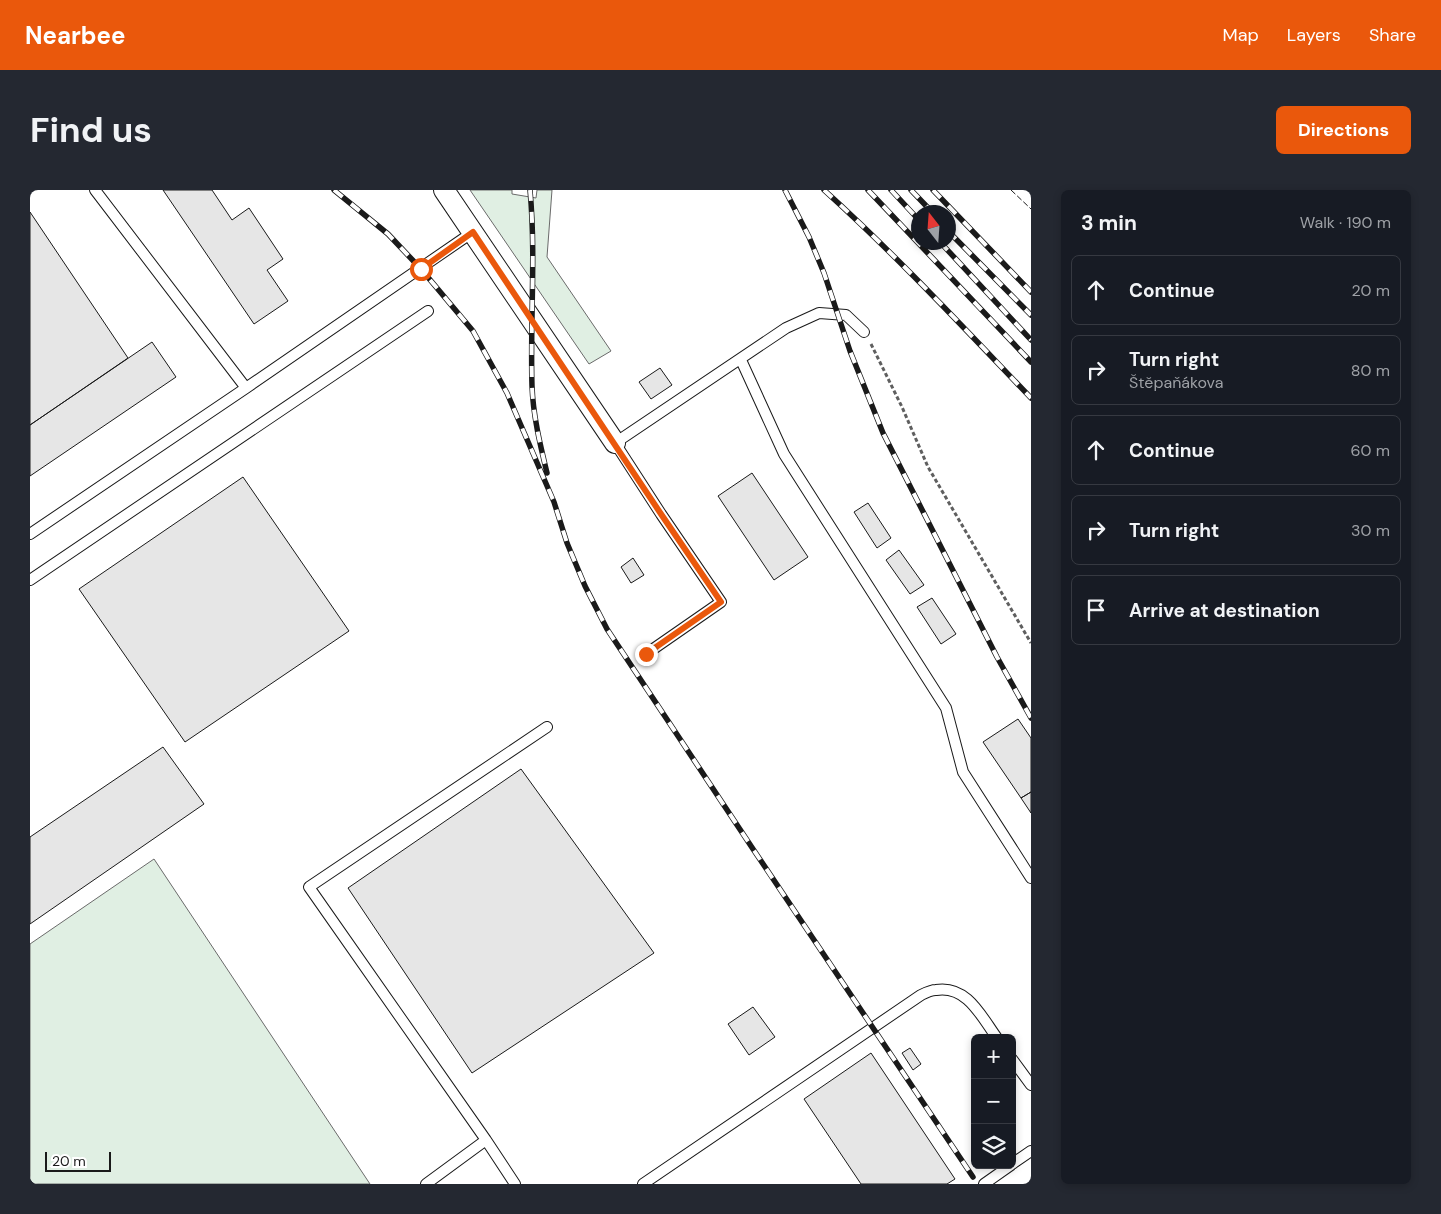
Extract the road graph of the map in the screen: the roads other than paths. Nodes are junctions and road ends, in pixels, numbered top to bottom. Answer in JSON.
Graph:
{"nodes":[{"id":1,"x":95,"y":190,"type":"edge"},
{"id":2,"x":444,"y":190,"type":"edge"},
{"id":3,"x":473,"y":232,"type":"junction"},
{"id":4,"x":428,"y":311,"type":"dead end"},
{"id":5,"x":864,"y":332,"type":"road end"},
{"id":6,"x":741,"y":360,"type":"junction"},
{"id":7,"x":246,"y":388,"type":"junction"},
{"id":8,"x":615,"y":443,"type":"junction"},
{"id":9,"x":30,"y":534,"type":"edge"},
{"id":10,"x":30,"y":580,"type":"edge"},
{"id":11,"x":646,"y":654,"type":"dead end"},
{"id":12,"x":547,"y":727,"type":"dead end"},
{"id":13,"x":1031,"y":878,"type":"edge"},
{"id":14,"x":994,"y":1034,"type":"edge"},
{"id":15,"x":1016,"y":1064,"type":"edge"},
{"id":16,"x":1031,"y":1085,"type":"edge"},
{"id":17,"x":486,"y":1140,"type":"junction"},
{"id":18,"x":1031,"y":1151,"type":"edge"},
{"id":19,"x":1016,"y":1162,"type":"edge"},
{"id":20,"x":1006,"y":1169,"type":"edge"},
{"id":21,"x":426,"y":1184,"type":"edge"},
{"id":22,"x":515,"y":1184,"type":"edge"},
{"id":23,"x":643,"y":1184,"type":"edge"},
{"id":24,"x":984,"y":1184,"type":"edge"}],
"edges":[{"from":1,"to":7,"type":"lane"},
{"from":2,"to":3,"type":"street"},
{"from":3,"to":7,"type":"lane"},
{"from":3,"to":8,"type":"street"},
{"from":4,"to":10,"type":"lane"},
{"from":5,"to":6,"type":"lane"},
{"from":6,"to":8,"type":"lane"},
{"from":6,"to":13,"type":"lane"},
{"from":7,"to":9,"type":"lane"},
{"from":8,"to":11,"type":"lane"},
{"from":12,"to":17,"type":"lane"},
{"from":14,"to":23,"type":"lane"},
{"from":15,"to":16,"type":"lane"},
{"from":17,"to":21,"type":"lane"},
{"from":17,"to":22,"type":"lane"},
{"from":18,"to":19,"type":"lane"},
{"from":20,"to":24,"type":"lane"}]}
